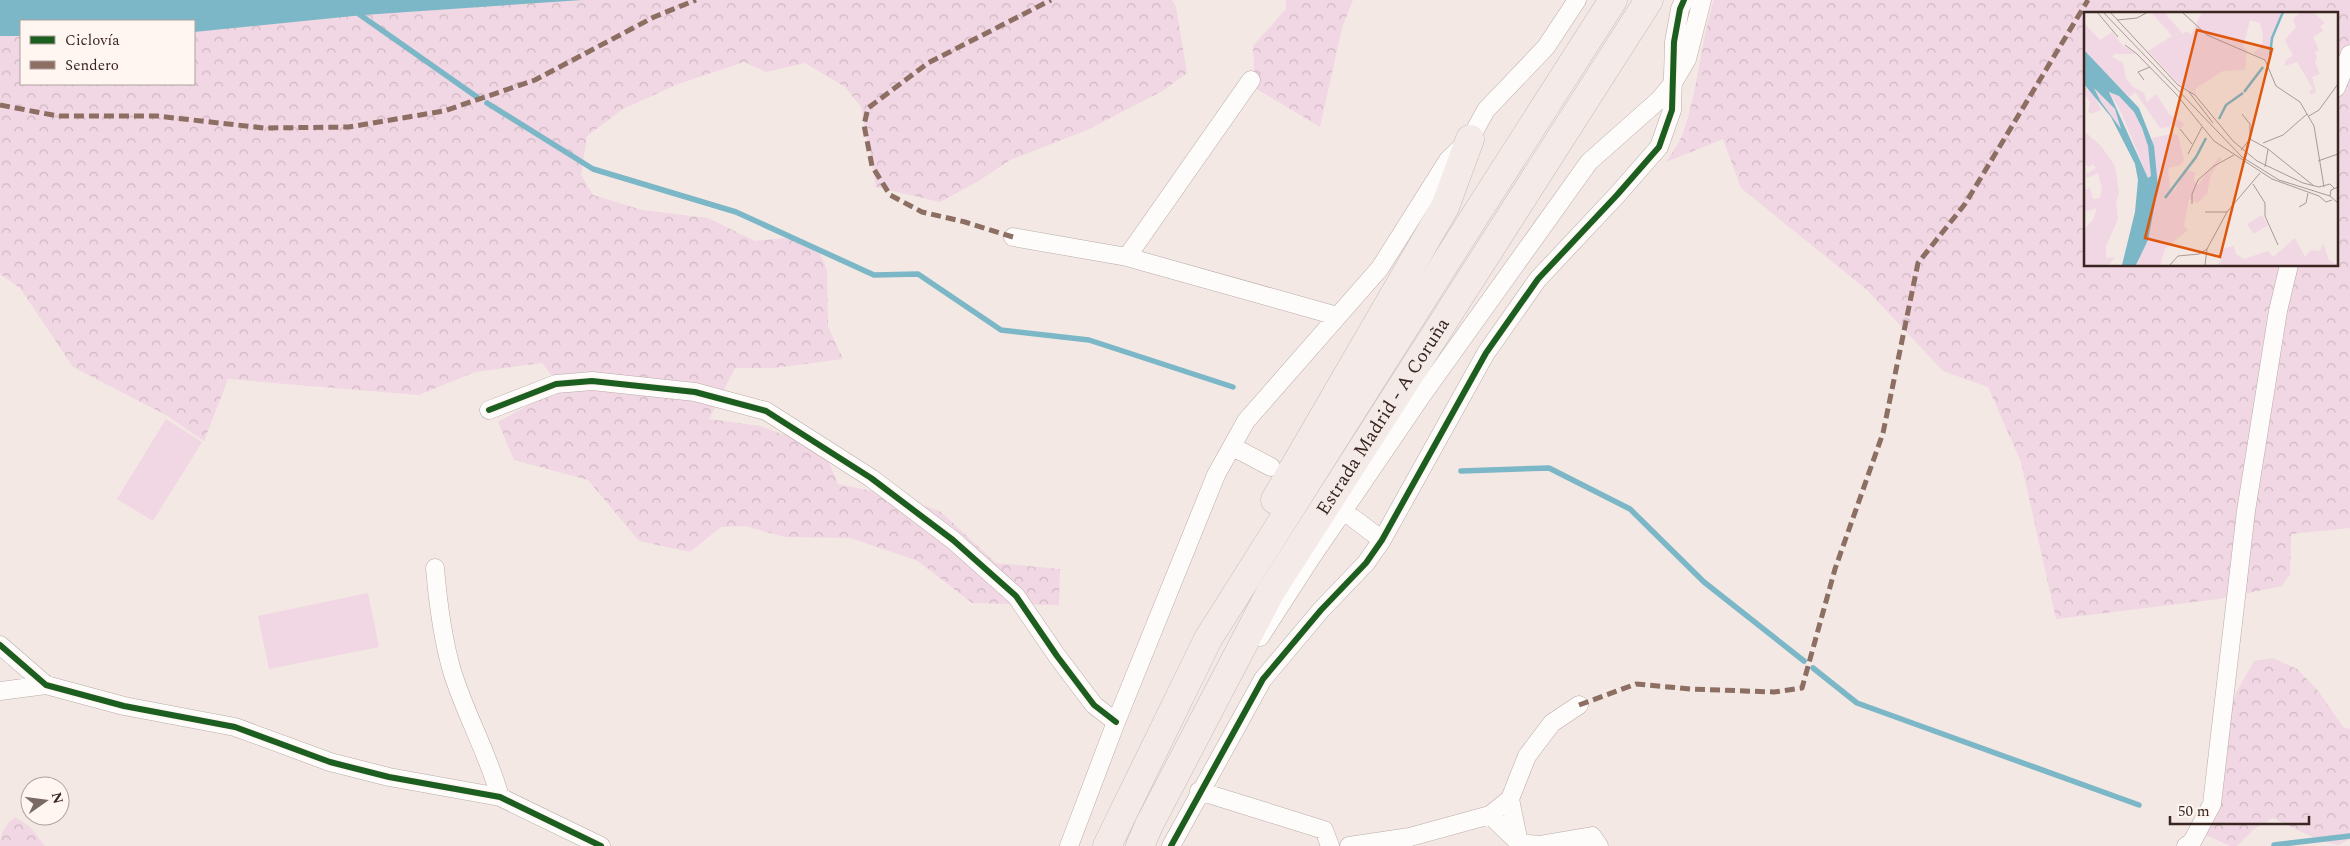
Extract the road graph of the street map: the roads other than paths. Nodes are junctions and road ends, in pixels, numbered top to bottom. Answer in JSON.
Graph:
{"nodes":[{"id":1,"x":1577,"y":0,"type":"edge"},
{"id":2,"x":1613,"y":0,"type":"edge"},
{"id":3,"x":1649,"y":0,"type":"edge"},
{"id":4,"x":1684,"y":0,"type":"edge"},
{"id":5,"x":1702,"y":0,"type":"edge"},
{"id":6,"x":2350,"y":54,"type":"edge"},
{"id":7,"x":1251,"y":80,"type":"dead end"},
{"id":8,"x":1672,"y":83,"type":"junction"},
{"id":9,"x":2338,"y":83,"type":"edge"},
{"id":10,"x":1470,"y":139,"type":"junction"},
{"id":11,"x":1013,"y":237,"type":"dead end"},
{"id":12,"x":1127,"y":257,"type":"junction"},
{"id":13,"x":2289,"y":266,"type":"edge"},
{"id":14,"x":1337,"y":316,"type":"junction"},
{"id":15,"x":489,"y":410,"type":"dead end"},
{"id":16,"x":1233,"y":447,"type":"junction"},
{"id":17,"x":1271,"y":467,"type":"dead end"},
{"id":18,"x":1353,"y":518,"type":"dead end"},
{"id":19,"x":1382,"y":540,"type":"junction"},
{"id":20,"x":435,"y":568,"type":"dead end"},
{"id":21,"x":0,"y":645,"type":"edge"},
{"id":22,"x":46,"y":685,"type":"junction"},
{"id":23,"x":0,"y":691,"type":"edge"},
{"id":24,"x":1579,"y":706,"type":"dead end"},
{"id":25,"x":1116,"y":722,"type":"junction"},
{"id":26,"x":1184,"y":756,"type":"junction"},
{"id":27,"x":1200,"y":791,"type":"junction"},
{"id":28,"x":500,"y":797,"type":"junction"},
{"id":29,"x":1510,"y":799,"type":"junction"},
{"id":30,"x":1490,"y":815,"type":"junction"},
{"id":31,"x":1519,"y":843,"type":"junction"},
{"id":32,"x":601,"y":846,"type":"edge"},
{"id":33,"x":1069,"y":846,"type":"edge"},
{"id":34,"x":1096,"y":846,"type":"edge"},
{"id":35,"x":1106,"y":846,"type":"edge"},
{"id":36,"x":1140,"y":846,"type":"edge"},
{"id":37,"x":1171,"y":846,"type":"edge"},
{"id":38,"x":1330,"y":846,"type":"edge"},
{"id":39,"x":1349,"y":846,"type":"edge"},
{"id":40,"x":1599,"y":846,"type":"edge"},
{"id":41,"x":2186,"y":846,"type":"edge"}],
"edges":[{"from":1,"to":10,"type":"street"},
{"from":2,"to":35,"type":"highway","name":"Estrada Madrid - A Coruña"},
{"from":3,"to":26,"type":"highway","name":"Estrada Madrid - A Coruña"},
{"from":4,"to":8,"type":"street"},
{"from":5,"to":8,"type":"street"},
{"from":6,"to":9,"type":"street"},
{"from":7,"to":12,"type":"street"},
{"from":8,"to":19,"type":"street"},
{"from":8,"to":26,"type":"street"},
{"from":10,"to":14,"type":"street"},
{"from":10,"to":34,"type":"highway"},
{"from":11,"to":12,"type":"street"},
{"from":12,"to":14,"type":"street"},
{"from":13,"to":41,"type":"street"},
{"from":14,"to":16,"type":"street"},
{"from":15,"to":25,"type":"street"},
{"from":16,"to":17,"type":"street"},
{"from":16,"to":25,"type":"street"},
{"from":18,"to":19,"type":"street"},
{"from":19,"to":27,"type":"street"},
{"from":20,"to":28,"type":"street"},
{"from":21,"to":22,"type":"street"},
{"from":22,"to":23,"type":"street"},
{"from":22,"to":28,"type":"street"},
{"from":24,"to":29,"type":"street"},
{"from":25,"to":33,"type":"street"},
{"from":26,"to":36,"type":"highway","name":"Estrada Madrid - A Coruña"},
{"from":27,"to":37,"type":"street"},
{"from":27,"to":38,"type":"street"},
{"from":28,"to":32,"type":"street"},
{"from":29,"to":30,"type":"street"},
{"from":29,"to":31,"type":"street"},
{"from":30,"to":31,"type":"street"},
{"from":30,"to":39,"type":"street"},
{"from":31,"to":40,"type":"street"}]}
